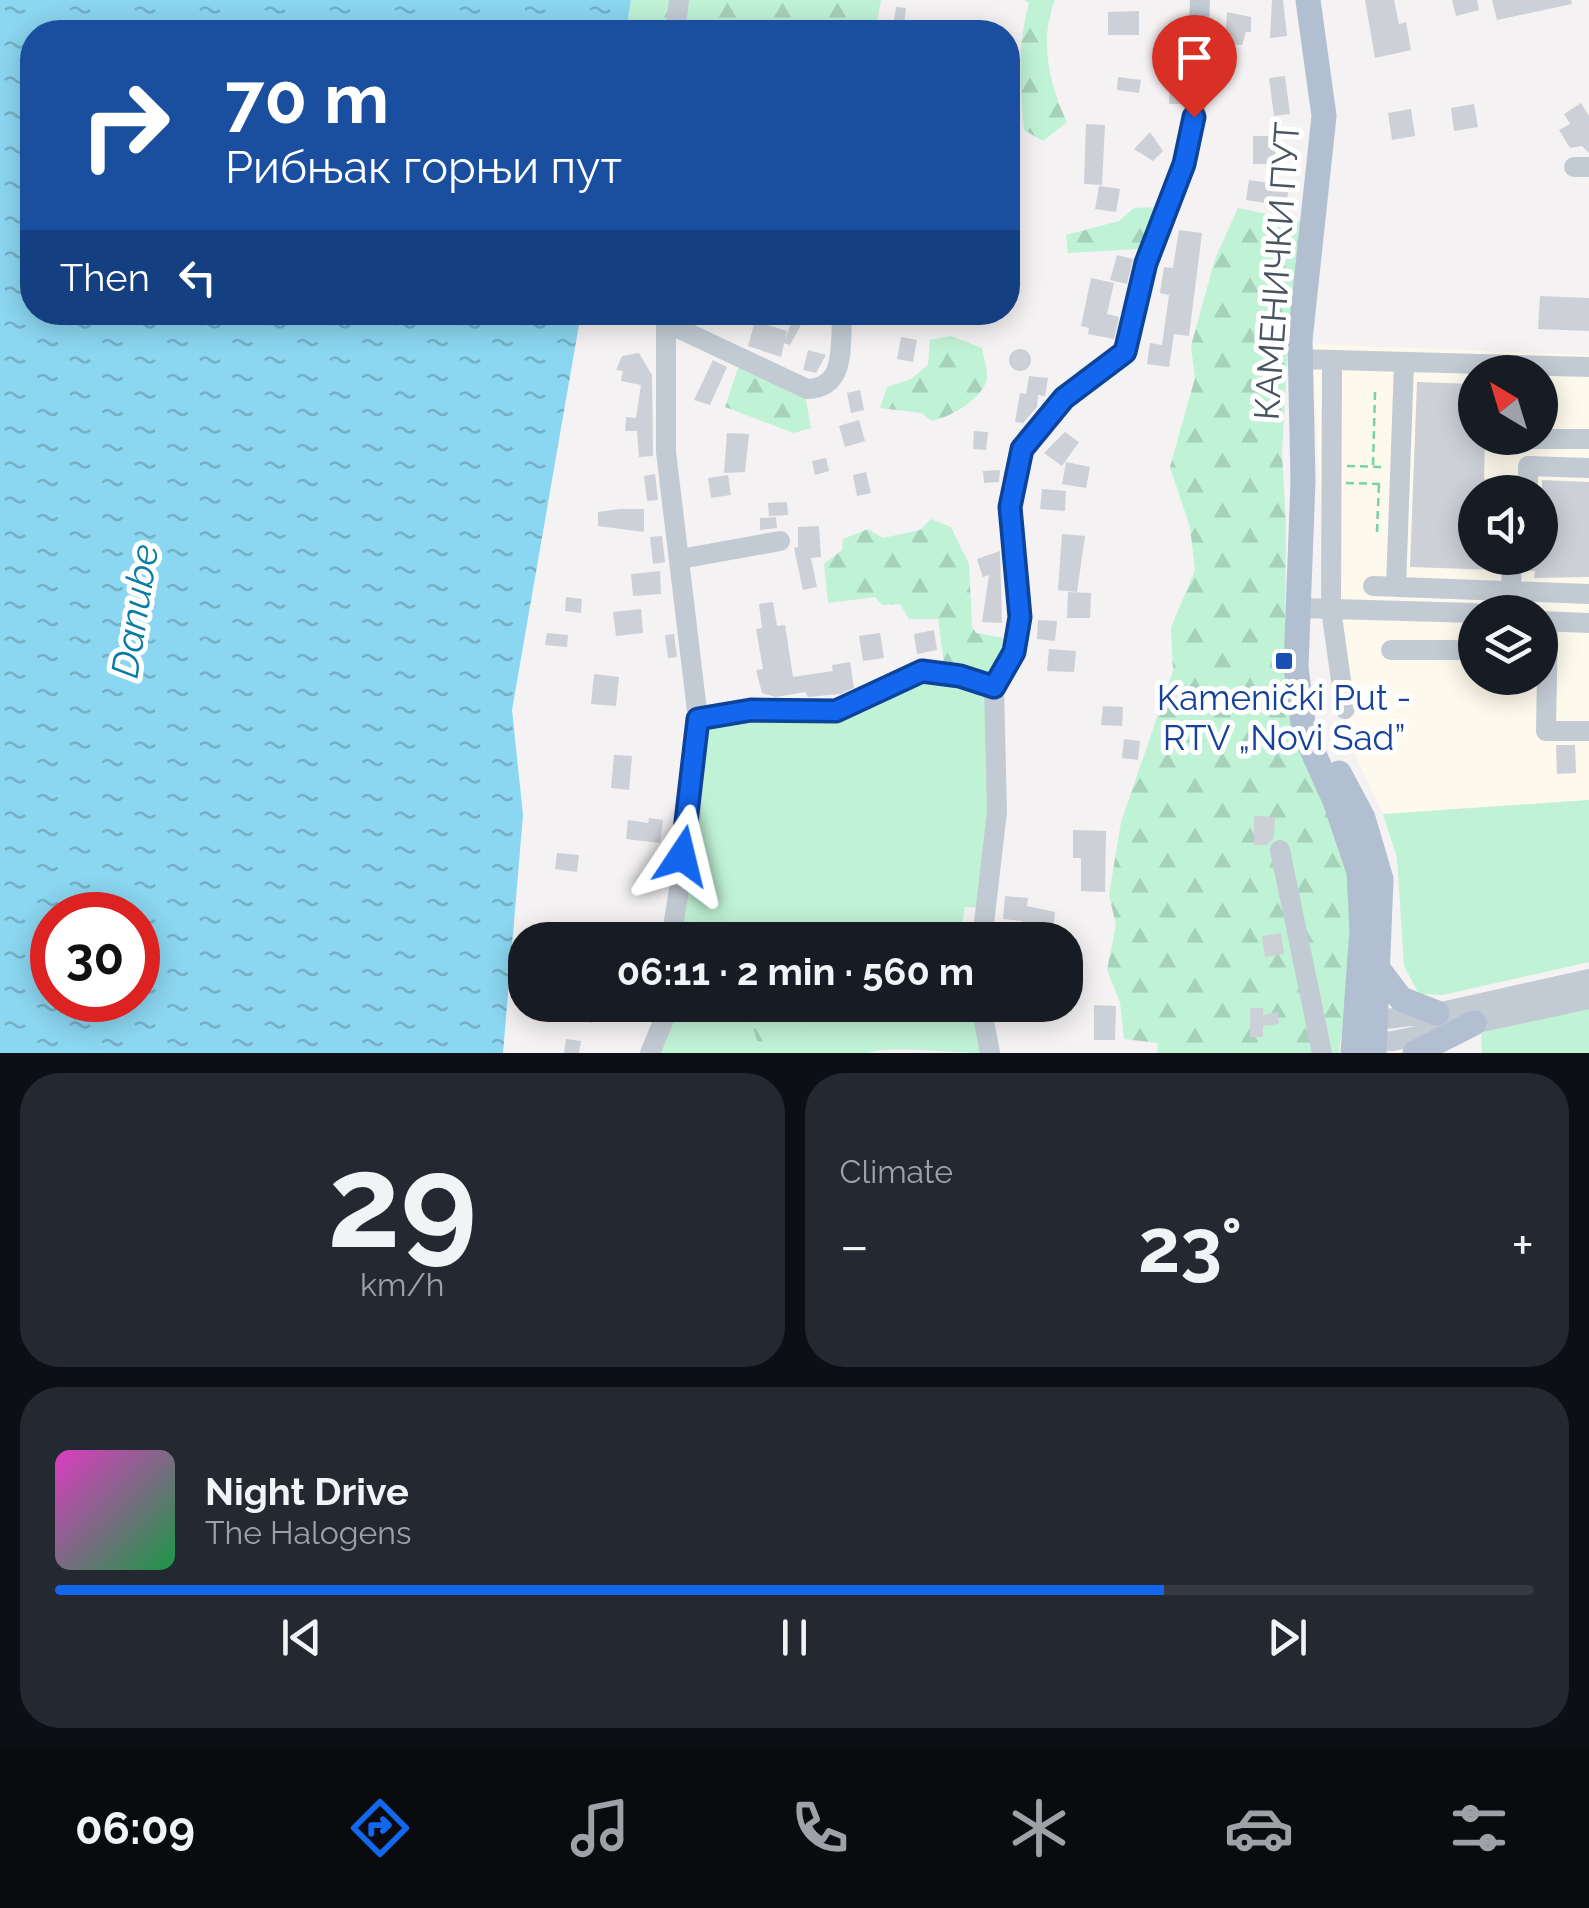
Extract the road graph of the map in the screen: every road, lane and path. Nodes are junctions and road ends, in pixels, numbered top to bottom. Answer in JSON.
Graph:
{"nodes":[{"id":1,"x":1200,"y":0,"type":"edge"},
{"id":2,"x":1308,"y":0,"type":"edge"},
{"id":3,"x":666,"y":325,"type":"edge"},
{"id":4,"x":680,"y":325,"type":"edge"},
{"id":5,"x":842,"y":325,"type":"edge"},
{"id":6,"x":1299,"y":360,"type":"junction"},
{"id":7,"x":1332,"y":362,"type":"junction"},
{"id":8,"x":1404,"y":364,"type":"junction"},
{"id":9,"x":1458,"y":366,"type":"edge"},
{"id":10,"x":1589,"y":367,"type":"edge"},
{"id":11,"x":1558,"y":368,"type":"edge"},
{"id":12,"x":1375,"y":392,"type":"dead end"},
{"id":13,"x":1558,"y":439,"type":"edge"},
{"id":14,"x":1589,"y":439,"type":"edge"},
{"id":15,"x":1334,"y":466,"type":"dead end"},
{"id":16,"x":1372,"y":467,"type":"junction"},
{"id":17,"x":1390,"y":467,"type":"dead end"},
{"id":18,"x":1589,"y":468,"type":"edge"},
{"id":19,"x":1528,"y":475,"type":"edge"},
{"id":20,"x":1334,"y":482,"type":"dead end"},
{"id":21,"x":1378,"y":484,"type":"junction"},
{"id":22,"x":1390,"y":484,"type":"dead end"},
{"id":23,"x":1377,"y":532,"type":"dead end"},
{"id":24,"x":780,"y":542,"type":"dead end"},
{"id":25,"x":680,"y":559,"type":"junction"},
{"id":26,"x":1512,"y":575,"type":"edge"},
{"id":27,"x":1373,"y":586,"type":"dead end"},
{"id":28,"x":1396,"y":587,"type":"junction"},
{"id":29,"x":1511,"y":592,"type":"junction"},
{"id":30,"x":1589,"y":594,"type":"edge"},
{"id":31,"x":1298,"y":608,"type":"junction"},
{"id":32,"x":1331,"y":608,"type":"junction"},
{"id":33,"x":1458,"y":613,"type":"edge"},
{"id":34,"x":1558,"y":622,"type":"edge"},
{"id":35,"x":1589,"y":623,"type":"edge"},
{"id":36,"x":1391,"y":650,"type":"dead end"},
{"id":37,"x":1458,"y":650,"type":"edge"},
{"id":38,"x":1296,"y":667,"type":"junction"},
{"id":39,"x":994,"y":687,"type":"junction"},
{"id":40,"x":1545,"y":695,"type":"edge"},
{"id":41,"x":1345,"y":709,"type":"dead end"},
{"id":42,"x":698,"y":719,"type":"junction"},
{"id":43,"x":1589,"y":731,"type":"edge"},
{"id":44,"x":1280,"y":850,"type":"dead end"},
{"id":45,"x":672,"y":922,"type":"edge"},
{"id":46,"x":984,"y":922,"type":"edge"},
{"id":47,"x":1379,"y":970,"type":"junction"},
{"id":48,"x":1589,"y":980,"type":"edge"},
{"id":49,"x":1589,"y":999,"type":"edge"},
{"id":50,"x":1437,"y":1013,"type":"junction"},
{"id":51,"x":663,"y":1022,"type":"edge"},
{"id":52,"x":984,"y":1022,"type":"edge"},
{"id":53,"x":1474,"y":1023,"type":"junction"},
{"id":54,"x":1364,"y":1040,"type":"edge"},
{"id":55,"x":650,"y":1053,"type":"edge"},
{"id":56,"x":990,"y":1053,"type":"edge"},
{"id":57,"x":1322,"y":1053,"type":"edge"},
{"id":58,"x":1415,"y":1053,"type":"edge"}],
"edges":[{"from":1,"to":39,"type":"street"},
{"from":2,"to":6,"type":"main road","name":"КАМЕНИЧКИ ПУТ"},
{"from":3,"to":25,"type":"street"},
{"from":4,"to":5,"type":"street"},
{"from":6,"to":7,"type":"street"},
{"from":6,"to":31,"type":"main road","name":"КАМЕНИЧКИ ПУТ"},
{"from":7,"to":8,"type":"street"},
{"from":7,"to":32,"type":"street"},
{"from":8,"to":9,"type":"street"},
{"from":8,"to":28,"type":"street"},
{"from":10,"to":11,"type":"street"},
{"from":12,"to":16,"type":"path"},
{"from":13,"to":14,"type":"street"},
{"from":15,"to":16,"type":"path"},
{"from":16,"to":17,"type":"path"},
{"from":18,"to":19,"type":"street"},
{"from":20,"to":21,"type":"path"},
{"from":21,"to":22,"type":"path"},
{"from":21,"to":23,"type":"path"},
{"from":24,"to":25,"type":"street"},
{"from":25,"to":42,"type":"street"},
{"from":26,"to":29,"type":"street"},
{"from":27,"to":28,"type":"street"},
{"from":28,"to":29,"type":"street"},
{"from":29,"to":30,"type":"street"},
{"from":31,"to":32,"type":"street"},
{"from":31,"to":38,"type":"main road","name":"КАМЕНИЧКИ ПУТ"},
{"from":32,"to":33,"type":"street"},
{"from":32,"to":41,"type":"street"},
{"from":34,"to":35,"type":"street"},
{"from":36,"to":37,"type":"street"},
{"from":38,"to":47,"type":"main road","name":"КАМЕНИЧКИ ПУТ"},
{"from":38,"to":54,"type":"main road","name":"КАМЕНИЧКИ ПУТ"},
{"from":39,"to":42,"type":"street"},
{"from":39,"to":46,"type":"street"},
{"from":40,"to":43,"type":"street"},
{"from":42,"to":45,"type":"street"},
{"from":44,"to":57,"type":"street"},
{"from":47,"to":50,"type":"main road"},
{"from":47,"to":54,"type":"main road","name":"КАМЕНИЧКИ ПУТ"},
{"from":48,"to":50,"type":"street"},
{"from":49,"to":53,"type":"street"},
{"from":50,"to":54,"type":"street"},
{"from":51,"to":55,"type":"street"},
{"from":52,"to":56,"type":"street"},
{"from":53,"to":54,"type":"street"},
{"from":53,"to":58,"type":"main road"}]}
